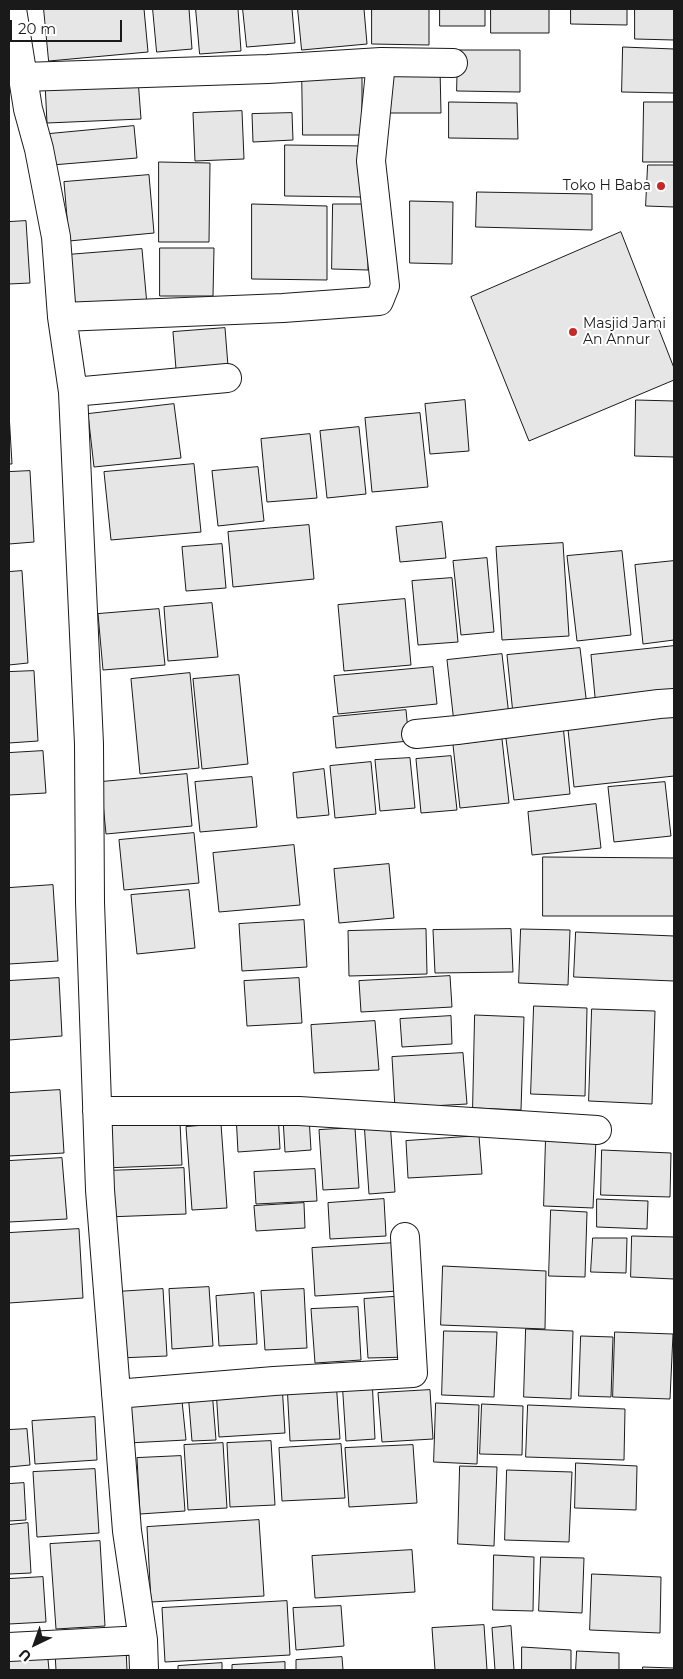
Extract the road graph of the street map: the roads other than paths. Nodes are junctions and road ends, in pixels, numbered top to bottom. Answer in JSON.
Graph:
{"nodes":[{"id":1,"x":12,"y":9,"type":"edge"},
{"id":2,"x":380,"y":62,"type":"junction"},
{"id":3,"x":453,"y":63,"type":"dead end"},
{"id":4,"x":23,"y":77,"type":"junction"},
{"id":5,"x":18,"y":109,"type":"edge"},
{"id":6,"x":62,"y":317,"type":"junction"},
{"id":7,"x":227,"y":378,"type":"dead end"},
{"id":8,"x":74,"y":392,"type":"junction"},
{"id":9,"x":674,"y":703,"type":"edge"},
{"id":10,"x":416,"y":734,"type":"dead end"},
{"id":11,"x":97,"y":1111,"type":"junction"},
{"id":12,"x":597,"y":1130,"type":"dead end"},
{"id":13,"x":405,"y":1237,"type":"dead end"},
{"id":14,"x":116,"y":1394,"type":"junction"},
{"id":15,"x":143,"y":1640,"type":"junction"},
{"id":16,"x":9,"y":1647,"type":"edge"},
{"id":17,"x":144,"y":1670,"type":"edge"}],
"edges":[{"from":1,"to":4,"type":"street"},
{"from":2,"to":3,"type":"street"},
{"from":2,"to":4,"type":"street"},
{"from":2,"to":6,"type":"street"},
{"from":4,"to":5,"type":"street"},
{"from":5,"to":6,"type":"street"},
{"from":6,"to":8,"type":"street"},
{"from":7,"to":8,"type":"street"},
{"from":8,"to":11,"type":"street"},
{"from":9,"to":10,"type":"street"},
{"from":11,"to":12,"type":"street"},
{"from":11,"to":14,"type":"street"},
{"from":13,"to":14,"type":"street"},
{"from":14,"to":15,"type":"street"},
{"from":15,"to":16,"type":"street"},
{"from":15,"to":17,"type":"street"}]}
